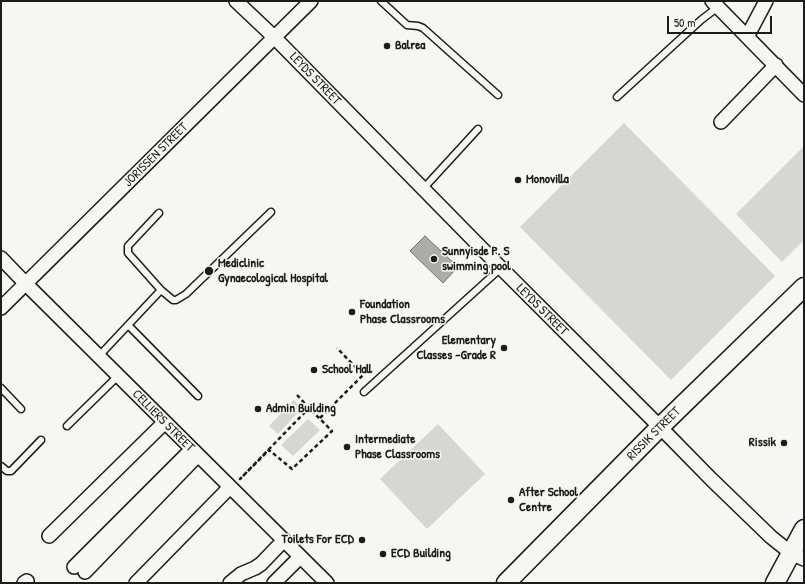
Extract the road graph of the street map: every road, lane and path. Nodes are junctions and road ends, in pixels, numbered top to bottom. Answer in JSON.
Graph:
{"nodes":[{"id":1,"x":236,"y":1,"type":"edge"},
{"id":2,"x":311,"y":1,"type":"edge"},
{"id":3,"x":381,"y":1,"type":"edge"},
{"id":4,"x":766,"y":1,"type":"edge"},
{"id":5,"x":715,"y":4,"type":"edge"},
{"id":6,"x":274,"y":37,"type":"junction"},
{"id":7,"x":747,"y":37,"type":"junction"},
{"id":8,"x":776,"y":65,"type":"junction"},
{"id":9,"x":498,"y":95,"type":"dead end"},
{"id":10,"x":804,"y":95,"type":"edge"},
{"id":11,"x":617,"y":97,"type":"dead end"},
{"id":12,"x":721,"y":122,"type":"dead end"},
{"id":13,"x":478,"y":129,"type":"dead end"},
{"id":14,"x":423,"y":189,"type":"junction"},
{"id":15,"x":159,"y":212,"type":"dead end"},
{"id":16,"x":271,"y":212,"type":"dead end"},
{"id":17,"x":1,"y":258,"type":"edge"},
{"id":18,"x":501,"y":268,"type":"junction"},
{"id":19,"x":26,"y":284,"type":"junction"},
{"id":20,"x":804,"y":287,"type":"edge"},
{"id":21,"x":162,"y":290,"type":"junction"},
{"id":22,"x":804,"y":294,"type":"edge"},
{"id":23,"x":788,"y":303,"type":"junction"},
{"id":24,"x":1,"y":308,"type":"edge"},
{"id":25,"x":128,"y":325,"type":"junction"},
{"id":26,"x":337,"y":348,"type":"dead end"},
{"id":27,"x":99,"y":356,"type":"junction"},
{"id":28,"x":118,"y":376,"type":"junction"},
{"id":29,"x":1,"y":388,"type":"edge"},
{"id":30,"x":364,"y":392,"type":"dead end"},
{"id":31,"x":297,"y":395,"type":"dead end"},
{"id":32,"x":198,"y":396,"type":"dead end"},
{"id":33,"x":309,"y":408,"type":"junction"},
{"id":34,"x":21,"y":409,"type":"dead end"},
{"id":35,"x":320,"y":418,"type":"junction"},
{"id":36,"x":162,"y":419,"type":"junction"},
{"id":37,"x":67,"y":426,"type":"dead end"},
{"id":38,"x":660,"y":427,"type":"junction"},
{"id":39,"x":41,"y":440,"type":"dead end"},
{"id":40,"x":195,"y":452,"type":"junction"},
{"id":41,"x":1,"y":466,"type":"edge"},
{"id":42,"x":230,"y":487,"type":"junction"},
{"id":43,"x":51,"y":522,"type":"dead end"},
{"id":44,"x":804,"y":530,"type":"edge"},
{"id":45,"x":49,"y":536,"type":"dead end"},
{"id":46,"x":284,"y":540,"type":"junction"},
{"id":47,"x":797,"y":556,"type":"edge"},
{"id":48,"x":300,"y":557,"type":"junction"},
{"id":49,"x":79,"y":570,"type":"dead end"},
{"id":50,"x":136,"y":583,"type":"edge"},
{"id":51,"x":230,"y":583,"type":"edge"},
{"id":52,"x":274,"y":583,"type":"edge"},
{"id":53,"x":327,"y":583,"type":"edge"},
{"id":54,"x":506,"y":583,"type":"edge"},
{"id":55,"x":775,"y":583,"type":"edge"}],
"edges":[{"from":1,"to":6,"type":"street","name":"LEYDS STREET"},
{"from":2,"to":6,"type":"street","name":"JORISSEN STREET"},
{"from":3,"to":9,"type":"lane"},
{"from":4,"to":7,"type":"street"},
{"from":5,"to":7,"type":"street"},
{"from":5,"to":11,"type":"lane"},
{"from":6,"to":14,"type":"street","name":"LEYDS STREET"},
{"from":6,"to":19,"type":"street","name":"JORISSEN STREET"},
{"from":7,"to":8,"type":"street"},
{"from":8,"to":10,"type":"street"},
{"from":8,"to":12,"type":"street"},
{"from":13,"to":14,"type":"lane"},
{"from":14,"to":18,"type":"street","name":"LEYDS STREET"},
{"from":15,"to":21,"type":"lane"},
{"from":16,"to":21,"type":"lane"},
{"from":17,"to":19,"type":"street","name":"CELLIERS STREET"},
{"from":18,"to":30,"type":"lane"},
{"from":18,"to":38,"type":"street","name":"LEYDS STREET"},
{"from":19,"to":24,"type":"street","name":"JORISSEN STREET"},
{"from":19,"to":27,"type":"street","name":"CELLIERS STREET"},
{"from":20,"to":23,"type":"main road","name":"RISSIK STREET"},
{"from":21,"to":25,"type":"lane"},
{"from":22,"to":23,"type":"main road"},
{"from":23,"to":38,"type":"main road","name":"RISSIK STREET"},
{"from":25,"to":27,"type":"lane"},
{"from":25,"to":32,"type":"lane"},
{"from":26,"to":35,"type":"path"},
{"from":27,"to":28,"type":"street","name":"CELLIERS STREET"},
{"from":28,"to":36,"type":"street","name":"CELLIERS STREET"},
{"from":28,"to":37,"type":"lane"},
{"from":29,"to":34,"type":"lane"},
{"from":31,"to":33,"type":"path"},
{"from":33,"to":35,"type":"path"},
{"from":33,"to":35,"type":"path"},
{"from":36,"to":40,"type":"street","name":"CELLIERS STREET"},
{"from":36,"to":43,"type":"street"},
{"from":36,"to":45,"type":"street"},
{"from":38,"to":47,"type":"street","name":"LEYDS STREET"},
{"from":38,"to":54,"type":"main road","name":"RISSIK STREET"},
{"from":39,"to":41,"type":"lane"},
{"from":40,"to":42,"type":"street","name":"CELLIERS STREET"},
{"from":40,"to":49,"type":"street"},
{"from":42,"to":46,"type":"street","name":"CELLIERS STREET"},
{"from":42,"to":50,"type":"street"},
{"from":44,"to":47,"type":"main road"},
{"from":46,"to":48,"type":"street","name":"CELLIERS STREET"},
{"from":46,"to":51,"type":"street"},
{"from":47,"to":55,"type":"main road"},
{"from":48,"to":52,"type":"street"},
{"from":48,"to":53,"type":"street","name":"CELLIERS STREET"}]}
